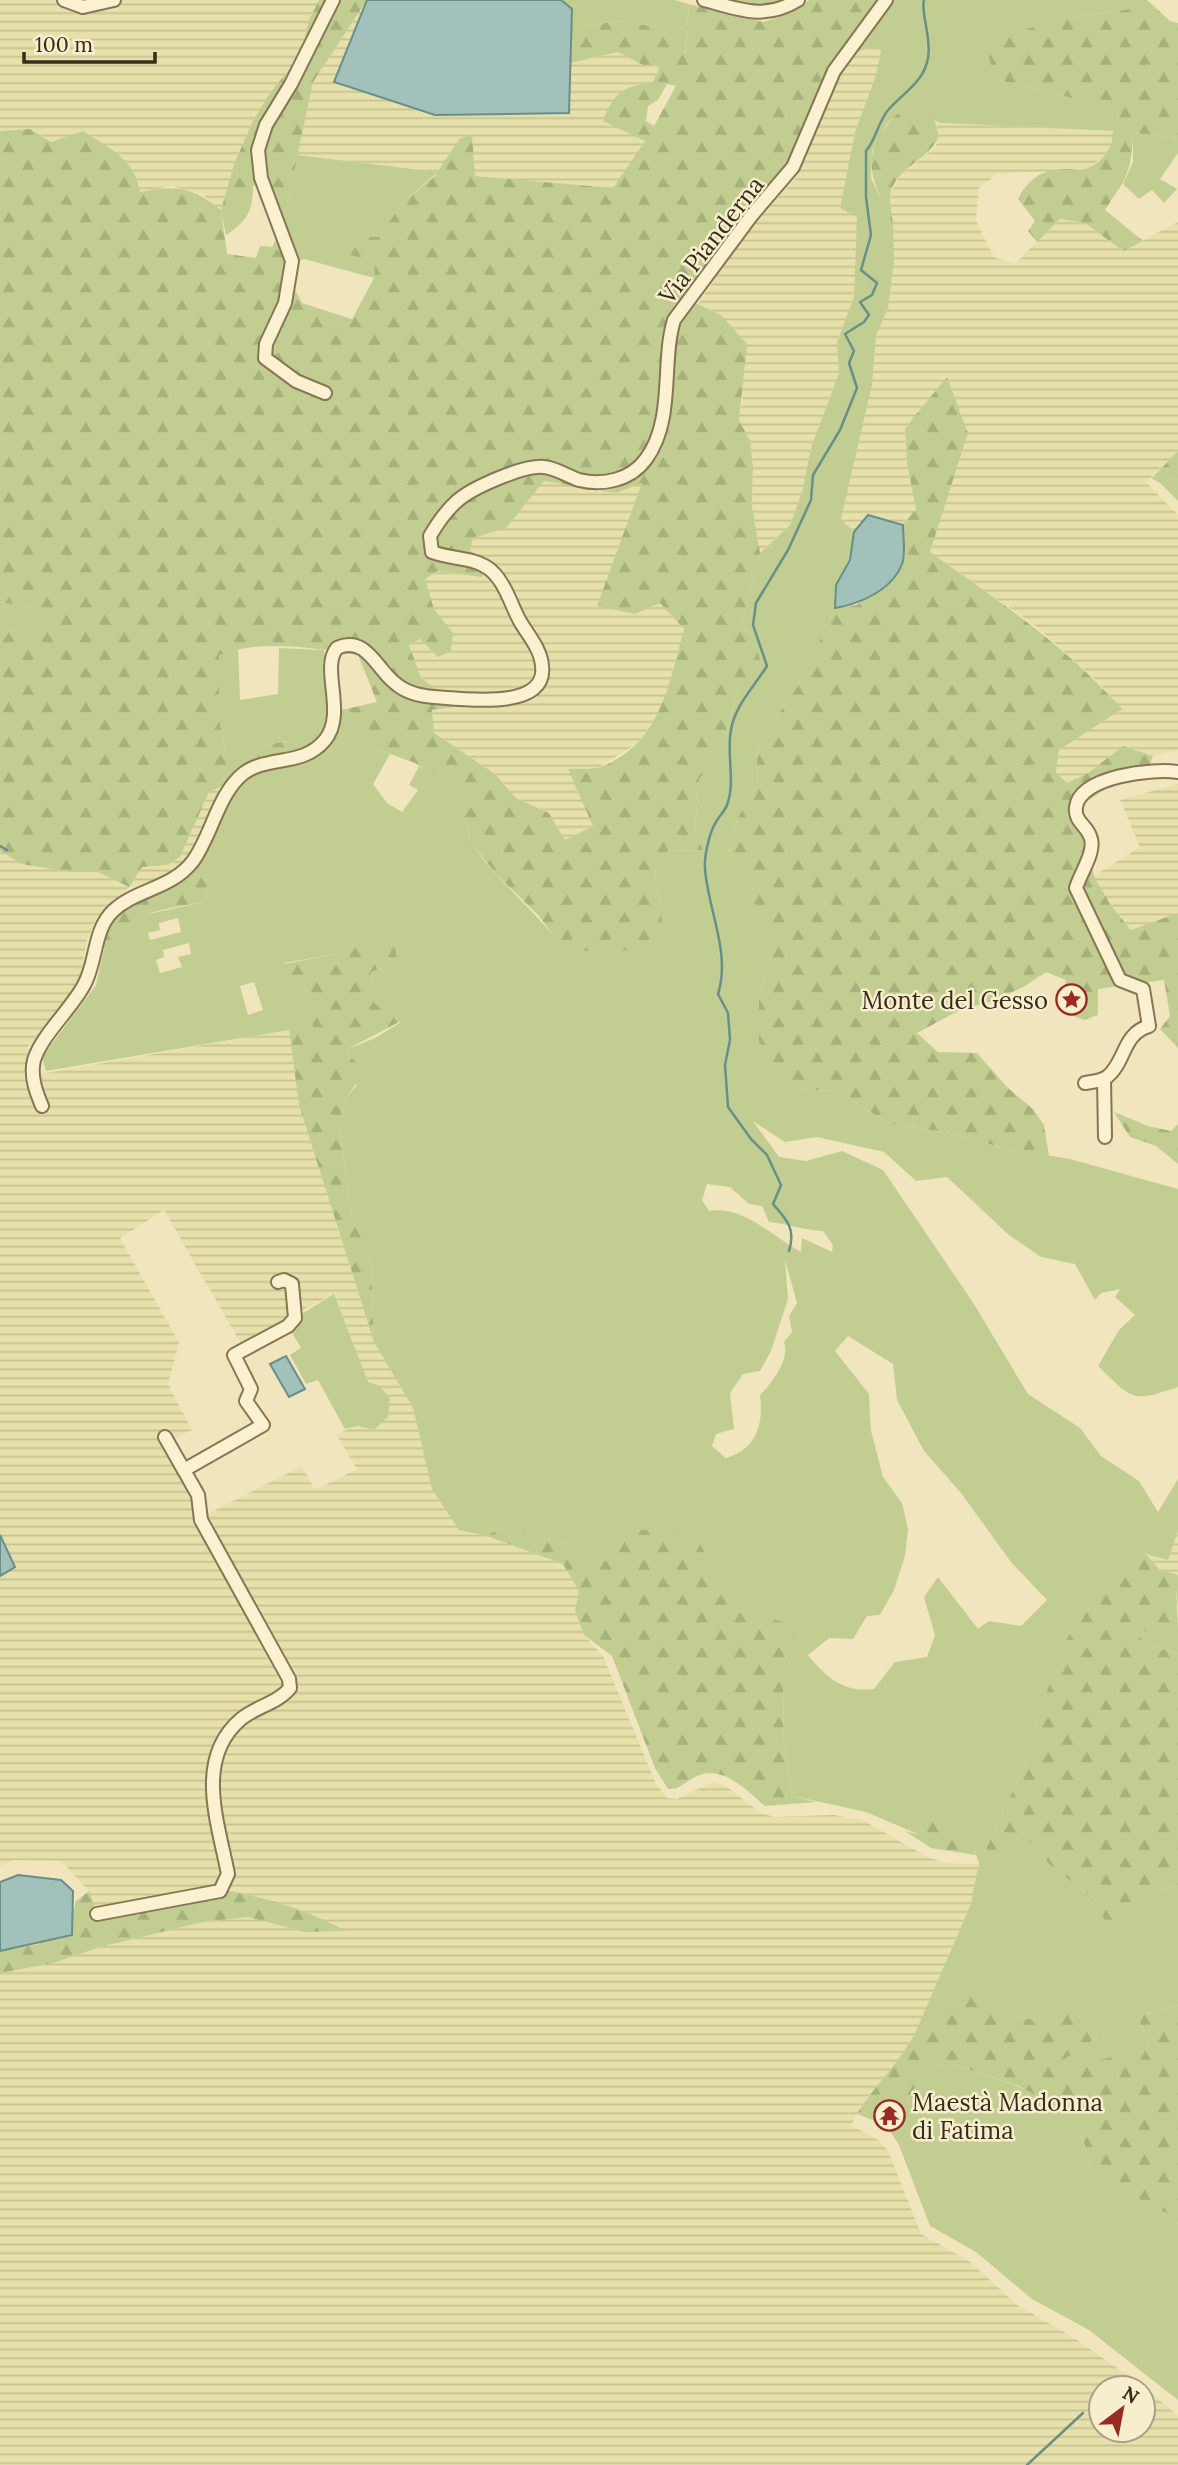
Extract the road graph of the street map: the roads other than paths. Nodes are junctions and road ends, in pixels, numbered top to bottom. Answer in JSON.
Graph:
{"nodes":[{"id":1,"x":64,"y":0,"type":"edge"},
{"id":2,"x":114,"y":0,"type":"edge"},
{"id":3,"x":333,"y":0,"type":"edge"},
{"id":4,"x":704,"y":0,"type":"edge"},
{"id":5,"x":798,"y":0,"type":"edge"},
{"id":6,"x":886,"y":0,"type":"edge"},
{"id":7,"x":325,"y":393,"type":"dead end"},
{"id":8,"x":1178,"y":772,"type":"edge"},
{"id":9,"x":1104,"y":1079,"type":"junction"},
{"id":10,"x":1085,"y":1083,"type":"dead end"},
{"id":11,"x":42,"y":1106,"type":"dead end"},
{"id":12,"x":1105,"y":1137,"type":"dead end"},
{"id":13,"x":278,"y":1282,"type":"dead end"},
{"id":14,"x":165,"y":1437,"type":"dead end"},
{"id":15,"x":184,"y":1470,"type":"junction"},
{"id":16,"x":97,"y":1914,"type":"dead end"}],
"edges":[{"from":1,"to":2,"type":"street"},
{"from":3,"to":7,"type":"street"},
{"from":4,"to":5,"type":"street"},
{"from":6,"to":11,"type":"street","name":"Via Pianderna"},
{"from":8,"to":9,"type":"street"},
{"from":9,"to":10,"type":"street"},
{"from":9,"to":12,"type":"street"},
{"from":13,"to":15,"type":"street"},
{"from":14,"to":15,"type":"street"},
{"from":15,"to":16,"type":"street"}]}
